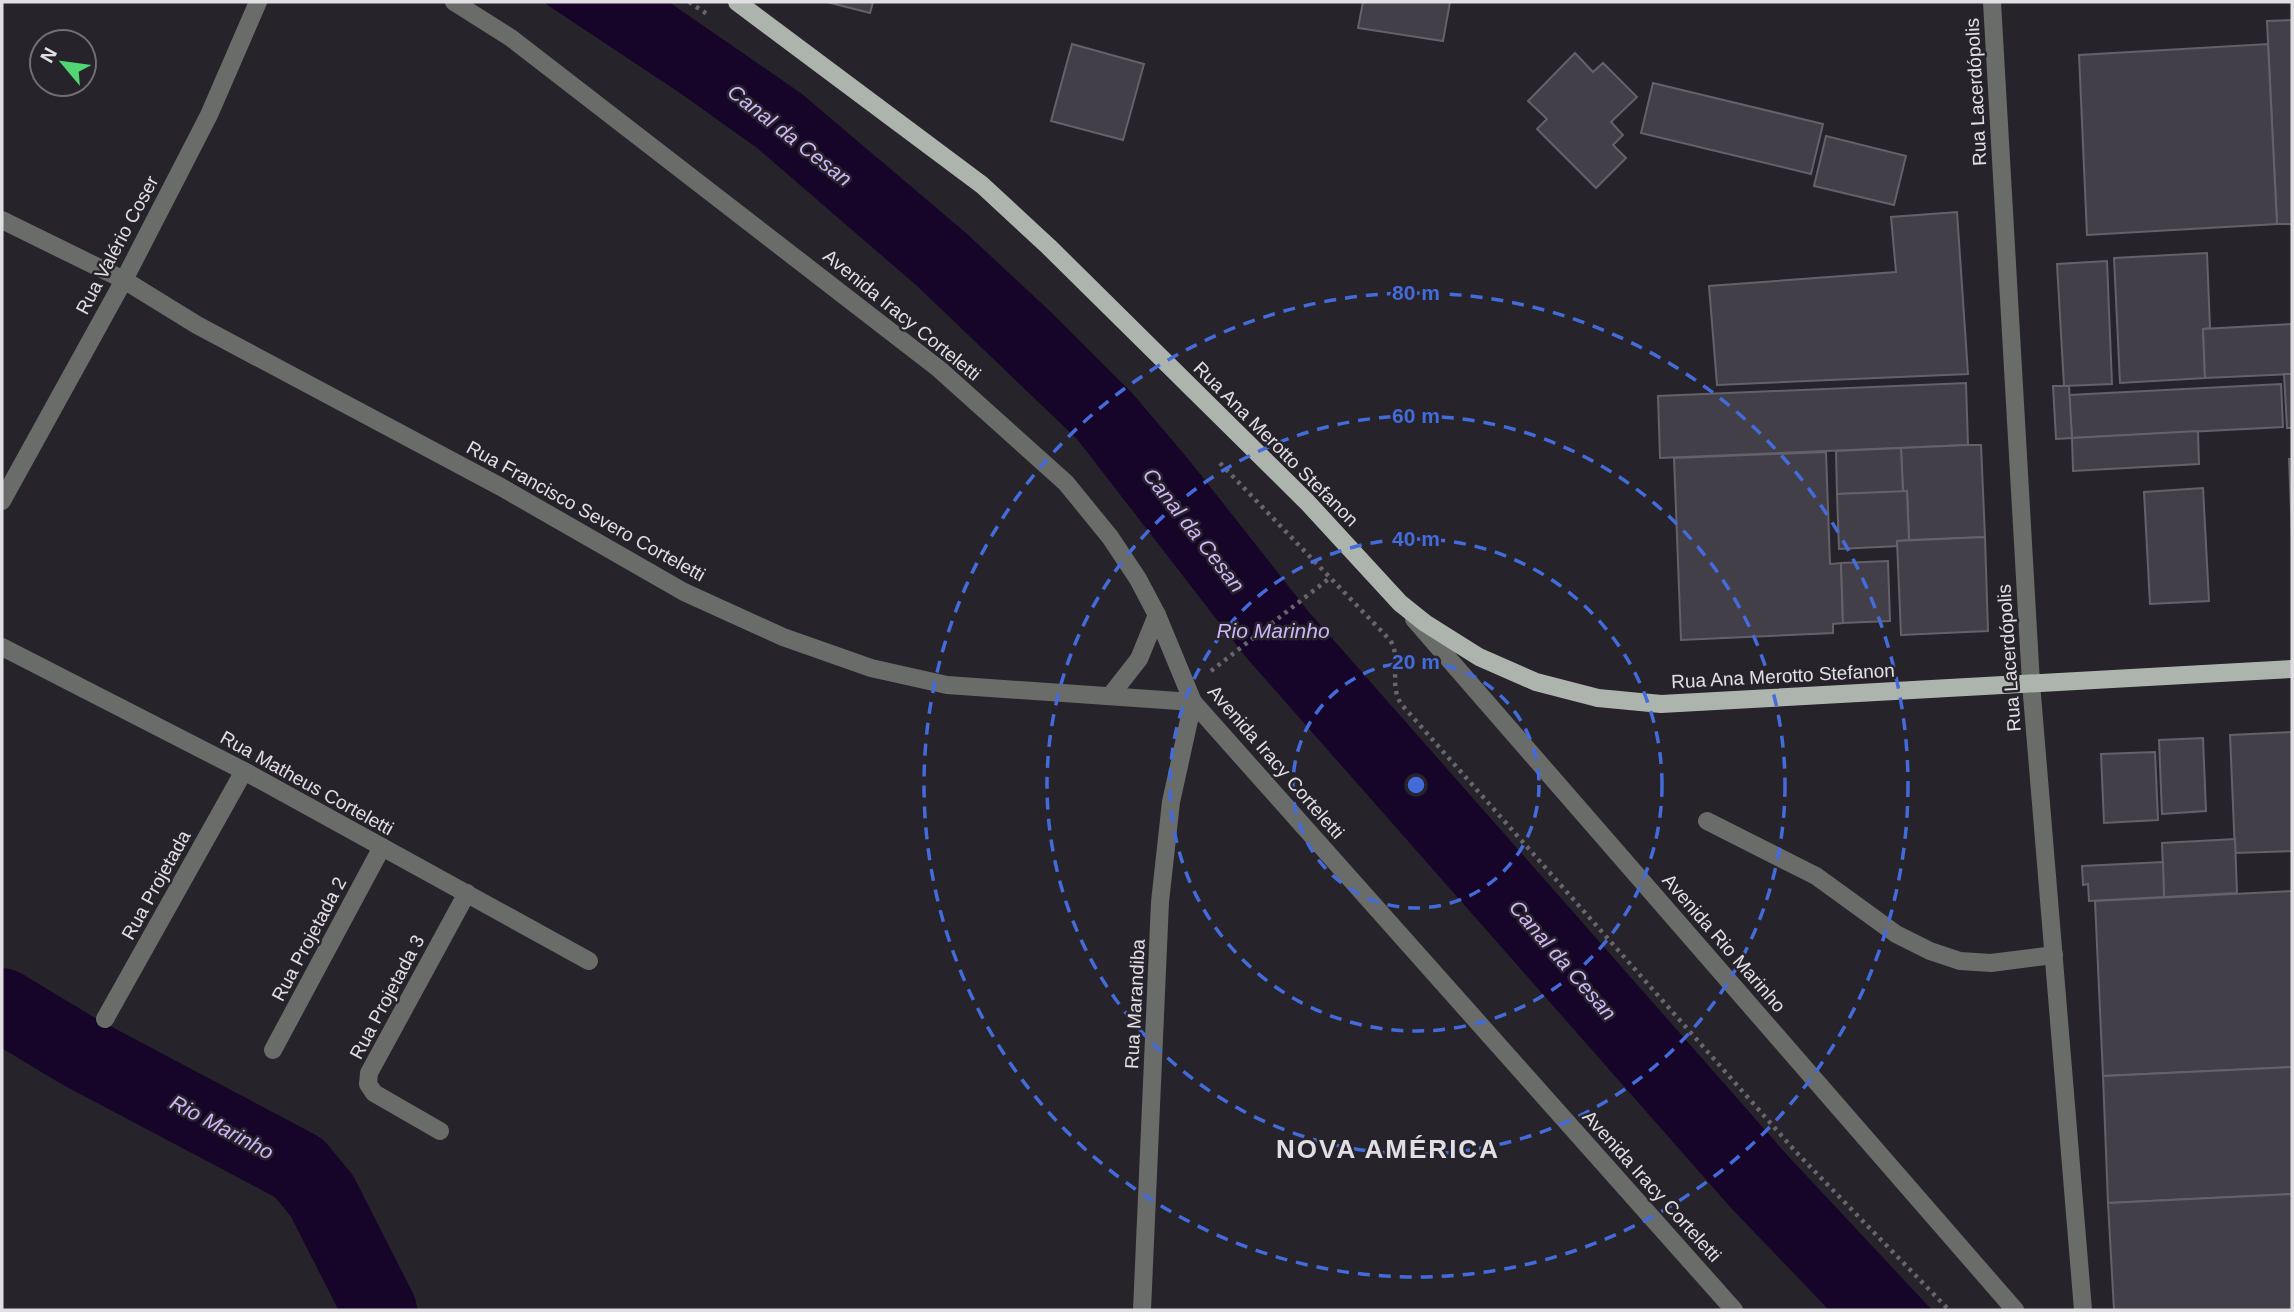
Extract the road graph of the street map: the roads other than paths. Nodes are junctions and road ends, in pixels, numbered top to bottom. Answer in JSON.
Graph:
{"nodes":[{"id":1,"x":258,"y":2,"type":"edge"},
{"id":2,"x":453,"y":2,"type":"edge"},
{"id":3,"x":737,"y":2,"type":"edge"},
{"id":4,"x":1992,"y":2,"type":"edge"},
{"id":5,"x":2,"y":220,"type":"edge"},
{"id":6,"x":124,"y":280,"type":"junction"},
{"id":7,"x":2,"y":501,"type":"edge"},
{"id":8,"x":1400,"y":603,"type":"junction"},
{"id":9,"x":1157,"y":615,"type":"junction"},
{"id":10,"x":2,"y":647,"type":"edge"},
{"id":11,"x":2292,"y":670,"type":"edge"},
{"id":12,"x":2031,"y":683,"type":"junction"},
{"id":13,"x":1110,"y":696,"type":"junction"},
{"id":14,"x":1193,"y":702,"type":"junction"},
{"id":15,"x":244,"y":771,"type":"junction"},
{"id":16,"x":1707,"y":821,"type":"dead end"},
{"id":17,"x":382,"y":847,"type":"junction"},
{"id":18,"x":467,"y":893,"type":"junction"},
{"id":19,"x":2054,"y":955,"type":"junction"},
{"id":20,"x":589,"y":961,"type":"dead end"},
{"id":21,"x":105,"y":1019,"type":"dead end"},
{"id":22,"x":273,"y":1050,"type":"dead end"},
{"id":23,"x":440,"y":1131,"type":"dead end"},
{"id":24,"x":1142,"y":1310,"type":"edge"},
{"id":25,"x":1734,"y":1310,"type":"edge"},
{"id":26,"x":2015,"y":1310,"type":"edge"},
{"id":27,"x":2084,"y":1310,"type":"edge"}],
"edges":[{"from":1,"to":6,"type":"street","name":"Rua Valério Coser"},
{"from":2,"to":9,"type":"street","name":"Avenida Iracy Corteletti"},
{"from":3,"to":8,"type":"main road","name":"Rua Ana Merotto Stefanon"},
{"from":4,"to":12,"type":"street","name":"Rua Lacerdópolis"},
{"from":5,"to":6,"type":"street","name":"Rua Francisco Severo Corteletti"},
{"from":6,"to":7,"type":"street","name":"Rua Valério Coser"},
{"from":6,"to":13,"type":"street","name":"Rua Francisco Severo Corteletti"},
{"from":8,"to":12,"type":"main road","name":"Rua Ana Merotto Stefanon"},
{"from":8,"to":26,"type":"street","name":"Avenida Rio Marinho"},
{"from":9,"to":13,"type":"street"},
{"from":9,"to":14,"type":"street","name":"Avenida Iracy Corteletti"},
{"from":10,"to":15,"type":"street","name":"Rua Matheus Corteletti"},
{"from":11,"to":12,"type":"main road","name":"Rua Ana Merotto Stefanon"},
{"from":12,"to":19,"type":"street","name":"Rua Lacerdópolis"},
{"from":13,"to":14,"type":"street","name":"Rua Francisco Severo Corteletti"},
{"from":14,"to":24,"type":"street","name":"Rua Marandiba"},
{"from":14,"to":25,"type":"street","name":"Avenida Iracy Corteletti"},
{"from":15,"to":17,"type":"street","name":"Rua Matheus Corteletti"},
{"from":15,"to":21,"type":"street","name":"Rua Projetada"},
{"from":16,"to":19,"type":"street"},
{"from":17,"to":18,"type":"street","name":"Rua Matheus Corteletti"},
{"from":17,"to":22,"type":"street","name":"Rua Projetada 2"},
{"from":18,"to":20,"type":"street","name":"Rua Matheus Corteletti"},
{"from":18,"to":23,"type":"street","name":"Rua Projetada 3"},
{"from":19,"to":27,"type":"street","name":"Rua Lacerdópolis"}]}
